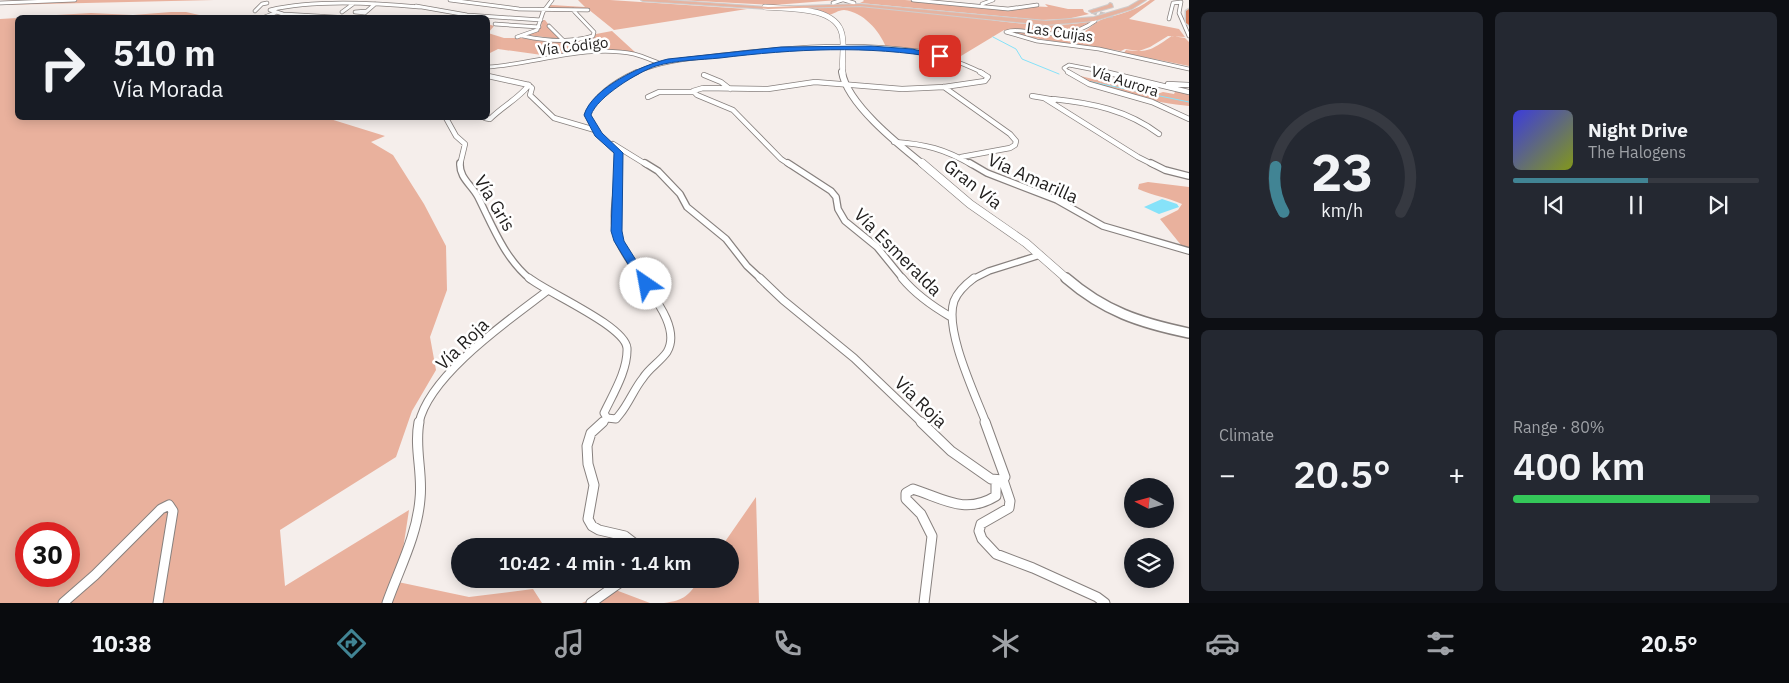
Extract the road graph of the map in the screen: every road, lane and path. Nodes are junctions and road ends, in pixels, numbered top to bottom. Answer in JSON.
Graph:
{"nodes":[{"id":1,"x":75,"y":0,"type":"edge"},
{"id":2,"x":450,"y":0,"type":"edge"},
{"id":3,"x":552,"y":0,"type":"edge"},
{"id":4,"x":643,"y":0,"type":"edge"},
{"id":5,"x":668,"y":0,"type":"edge"},
{"id":6,"x":913,"y":0,"type":"edge"},
{"id":7,"x":993,"y":0,"type":"edge"},
{"id":8,"x":1136,"y":0,"type":"edge"},
{"id":9,"x":1144,"y":0,"type":"edge"},
{"id":10,"x":38,"y":1,"type":"edge"},
{"id":11,"x":340,"y":1,"type":"edge"},
{"id":12,"x":844,"y":1,"type":"edge"},
{"id":13,"x":316,"y":2,"type":"junction"},
{"id":14,"x":986,"y":2,"type":"edge"},
{"id":15,"x":267,"y":3,"type":"dead end"},
{"id":16,"x":284,"y":3,"type":"edge"},
{"id":17,"x":351,"y":3,"type":"junction"},
{"id":18,"x":396,"y":3,"type":"edge"},
{"id":19,"x":0,"y":4,"type":"edge"},
{"id":20,"x":375,"y":4,"type":"junction"},
{"id":21,"x":968,"y":4,"type":"junction"},
{"id":22,"x":1110,"y":4,"type":"dead end"},
{"id":23,"x":408,"y":5,"type":"junction"},
{"id":24,"x":260,"y":6,"type":"junction"},
{"id":25,"x":815,"y":6,"type":"junction"},
{"id":26,"x":1040,"y":6,"type":"dead end"},
{"id":27,"x":274,"y":7,"type":"junction"},
{"id":28,"x":418,"y":7,"type":"junction"},
{"id":29,"x":305,"y":8,"type":"dead end"},
{"id":30,"x":767,"y":8,"type":"junction"},
{"id":31,"x":801,"y":8,"type":"junction"},
{"id":32,"x":545,"y":9,"type":"junction"},
{"id":33,"x":573,"y":10,"type":"junction"},
{"id":34,"x":588,"y":10,"type":"dead end"},
{"id":35,"x":255,"y":11,"type":"dead end"},
{"id":36,"x":321,"y":11,"type":"dead end"},
{"id":37,"x":368,"y":11,"type":"dead end"},
{"id":38,"x":1189,"y":11,"type":"edge"},
{"id":39,"x":342,"y":12,"type":"dead end"},
{"id":40,"x":390,"y":12,"type":"dead end"},
{"id":41,"x":276,"y":13,"type":"junction"},
{"id":42,"x":411,"y":13,"type":"dead end"},
{"id":43,"x":1115,"y":13,"type":"junction"},
{"id":44,"x":270,"y":15,"type":"edge"},
{"id":45,"x":301,"y":15,"type":"edge"},
{"id":46,"x":315,"y":15,"type":"edge"},
{"id":47,"x":454,"y":15,"type":"edge"},
{"id":48,"x":1094,"y":16,"type":"junction"},
{"id":49,"x":490,"y":17,"type":"edge"},
{"id":50,"x":1169,"y":19,"type":"dead end"},
{"id":51,"x":541,"y":20,"type":"junction"},
{"id":52,"x":1189,"y":23,"type":"edge"},
{"id":53,"x":495,"y":24,"type":"dead end"},
{"id":54,"x":549,"y":26,"type":"dead end"},
{"id":55,"x":539,"y":27,"type":"junction"},
{"id":56,"x":523,"y":36,"type":"junction"},
{"id":57,"x":1189,"y":36,"type":"edge"},
{"id":58,"x":517,"y":37,"type":"dead end"},
{"id":59,"x":563,"y":40,"type":"junction"},
{"id":60,"x":842,"y":47,"type":"junction"},
{"id":61,"x":660,"y":63,"type":"junction"},
{"id":62,"x":490,"y":67,"type":"edge"},
{"id":63,"x":1188,"y":69,"type":"edge"},
{"id":64,"x":704,"y":75,"type":"dead end"},
{"id":65,"x":490,"y":76,"type":"edge"},
{"id":66,"x":1150,"y":83,"type":"junction"},
{"id":67,"x":529,"y":85,"type":"junction"},
{"id":68,"x":847,"y":85,"type":"junction"},
{"id":69,"x":1162,"y":86,"type":"junction"},
{"id":70,"x":1189,"y":86,"type":"edge"},
{"id":71,"x":944,"y":87,"type":"junction"},
{"id":72,"x":730,"y":89,"type":"junction"},
{"id":73,"x":693,"y":92,"type":"junction"},
{"id":74,"x":1189,"y":92,"type":"edge"},
{"id":75,"x":1032,"y":96,"type":"dead end"},
{"id":76,"x":648,"y":97,"type":"dead end"},
{"id":77,"x":1052,"y":100,"type":"junction"},
{"id":78,"x":490,"y":119,"type":"edge"},
{"id":79,"x":1189,"y":119,"type":"edge"},
{"id":80,"x":446,"y":120,"type":"edge"},
{"id":81,"x":594,"y":130,"type":"junction"},
{"id":82,"x":1159,"y":134,"type":"dead end"},
{"id":83,"x":609,"y":142,"type":"junction"},
{"id":84,"x":894,"y":142,"type":"junction"},
{"id":85,"x":962,"y":157,"type":"junction"},
{"id":86,"x":1189,"y":176,"type":"edge"},
{"id":87,"x":1189,"y":251,"type":"edge"},
{"id":88,"x":1040,"y":255,"type":"junction"},
{"id":89,"x":547,"y":291,"type":"junction"},
{"id":90,"x":951,"y":317,"type":"junction"},
{"id":91,"x":1189,"y":332,"type":"edge"},
{"id":92,"x":607,"y":418,"type":"junction"},
{"id":93,"x":999,"y":481,"type":"junction"},
{"id":94,"x":628,"y":538,"type":"edge"},
{"id":95,"x":612,"y":588,"type":"edge"},
{"id":96,"x":63,"y":603,"type":"edge"},
{"id":97,"x":158,"y":603,"type":"edge"},
{"id":98,"x":387,"y":603,"type":"edge"},
{"id":99,"x":591,"y":603,"type":"edge"},
{"id":100,"x":924,"y":603,"type":"edge"},
{"id":101,"x":1105,"y":603,"type":"edge"}],
"edges":[{"from":1,"to":10,"type":"street"},
{"from":2,"to":32,"type":"street"},
{"from":3,"to":32,"type":"street"},
{"from":4,"to":30,"type":"main road"},
{"from":5,"to":30,"type":"main road"},
{"from":6,"to":21,"type":"street"},
{"from":7,"to":14,"type":"street"},
{"from":8,"to":43,"type":"main road"},
{"from":9,"to":43,"type":"main road"},
{"from":10,"to":19,"type":"street"},
{"from":11,"to":13,"type":"street"},
{"from":11,"to":17,"type":"street"},
{"from":12,"to":25,"type":"main road"},
{"from":12,"to":31,"type":"main road"},
{"from":12,"to":48,"type":"main road"},
{"from":13,"to":16,"type":"street"},
{"from":13,"to":29,"type":"street"},
{"from":14,"to":21,"type":"street"},
{"from":15,"to":24,"type":"street"},
{"from":16,"to":27,"type":"street"},
{"from":17,"to":20,"type":"street"},
{"from":17,"to":39,"type":"street"},
{"from":18,"to":20,"type":"street"},
{"from":18,"to":23,"type":"street"},
{"from":18,"to":23,"type":"street"},
{"from":18,"to":40,"type":"street"},
{"from":20,"to":37,"type":"street"},
{"from":21,"to":26,"type":"street"},
{"from":22,"to":48,"type":"main road"},
{"from":23,"to":28,"type":"street"},
{"from":24,"to":27,"type":"street"},
{"from":24,"to":35,"type":"street"},
{"from":25,"to":31,"type":"main road"},
{"from":25,"to":43,"type":"main road"},
{"from":27,"to":41,"type":"street"},
{"from":28,"to":42,"type":"street"},
{"from":28,"to":47,"type":"street"},
{"from":30,"to":31,"type":"main road"},
{"from":30,"to":31,"type":"main road"},
{"from":31,"to":60,"type":"main road","name":"Gran Vía"},
{"from":32,"to":33,"type":"street"},
{"from":32,"to":51,"type":"street"},
{"from":33,"to":34,"type":"street"},
{"from":33,"to":59,"type":"street"},
{"from":36,"to":46,"type":"street"},
{"from":38,"to":52,"type":"highway"},
{"from":41,"to":44,"type":"street"},
{"from":41,"to":45,"type":"street"},
{"from":43,"to":48,"type":"main road"},
{"from":48,"to":63,"type":"street","name":"Las Cuijas"},
{"from":49,"to":51,"type":"street"},
{"from":50,"to":57,"type":"street"},
{"from":51,"to":55,"type":"street"},
{"from":53,"to":55,"type":"street"},
{"from":54,"to":59,"type":"street"},
{"from":55,"to":56,"type":"street"},
{"from":56,"to":58,"type":"street"},
{"from":56,"to":59,"type":"street"},
{"from":60,"to":61,"type":"street"},
{"from":60,"to":68,"type":"main road","name":"Gran Vía"},
{"from":60,"to":71,"type":"street","name":"Vía Esmeralda"},
{"from":61,"to":62,"type":"street","name":"Vía Código"},
{"from":61,"to":81,"type":"street"},
{"from":64,"to":72,"type":"street"},
{"from":65,"to":67,"type":"street"},
{"from":66,"to":69,"type":"street","name":"Vía Aurora"},
{"from":66,"to":70,"type":"street"},
{"from":66,"to":79,"type":"street","name":"Vía Aurora"},
{"from":67,"to":78,"type":"street"},
{"from":67,"to":81,"type":"street"},
{"from":68,"to":71,"type":"street","name":"Vía Esmeralda"},
{"from":68,"to":72,"type":"street","name":"Vía Esmeralda"},
{"from":68,"to":84,"type":"main road","name":"Gran Vía"},
{"from":69,"to":70,"type":"street"},
{"from":69,"to":74,"type":"street","name":"Vía Aurora"},
{"from":71,"to":85,"type":"street"},
{"from":72,"to":73,"type":"street","name":"Vía Esmeralda"},
{"from":73,"to":76,"type":"street","name":"Vía Esmeralda"},
{"from":73,"to":90,"type":"street","name":"Vía Esmeralda"},
{"from":75,"to":77,"type":"street","name":"Vía Aurora"},
{"from":77,"to":82,"type":"street","name":"Vía Aurora"},
{"from":77,"to":86,"type":"street"},
{"from":80,"to":89,"type":"street","name":"Vía Gris"},
{"from":81,"to":83,"type":"street","name":"Vía Roja"},
{"from":83,"to":92,"type":"street"},
{"from":83,"to":93,"type":"street","name":"Vía Roja"},
{"from":84,"to":85,"type":"street","name":"Vía Amarilla"},
{"from":84,"to":88,"type":"main road","name":"Gran Vía"},
{"from":85,"to":87,"type":"street","name":"Vía Amarilla"},
{"from":88,"to":90,"type":"street"},
{"from":88,"to":91,"type":"main road","name":"Gran Vía"},
{"from":89,"to":92,"type":"street"},
{"from":89,"to":98,"type":"street","name":"Vía Roja"},
{"from":90,"to":93,"type":"street"},
{"from":92,"to":94,"type":"street"},
{"from":93,"to":100,"type":"street"},
{"from":93,"to":101,"type":"street"},
{"from":95,"to":99,"type":"street"},
{"from":96,"to":97,"type":"street"}]}
